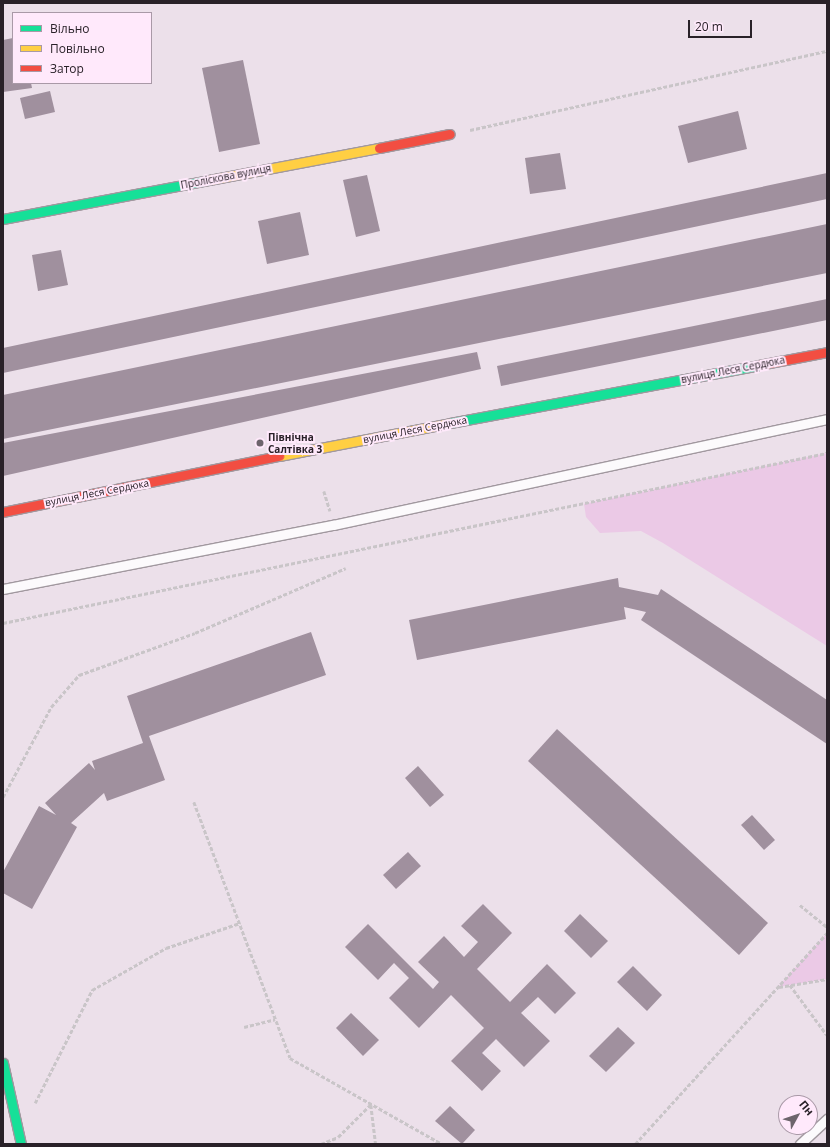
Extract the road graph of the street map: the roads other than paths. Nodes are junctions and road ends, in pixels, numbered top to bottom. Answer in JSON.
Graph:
{"nodes":[{"id":1,"x":450,"y":134,"type":"road end"},
{"id":2,"x":3,"y":219,"type":"edge"},
{"id":3,"x":827,"y":352,"type":"edge"},
{"id":4,"x":827,"y":420,"type":"edge"},
{"id":5,"x":3,"y":512,"type":"edge"},
{"id":6,"x":3,"y":589,"type":"edge"},
{"id":7,"x":3,"y":1063,"type":"edge"},
{"id":8,"x":827,"y":1119,"type":"edge"},
{"id":9,"x":21,"y":1144,"type":"edge"},
{"id":10,"x":800,"y":1144,"type":"edge"}],
"edges":[{"from":1,"to":2,"type":"main road","name":"Проліскова вулиця"},
{"from":3,"to":5,"type":"main road","name":"вулиця Леся Сердюка"},
{"from":4,"to":6,"type":"lane"},
{"from":7,"to":9,"type":"main road"},
{"from":8,"to":10,"type":"lane"}]}
